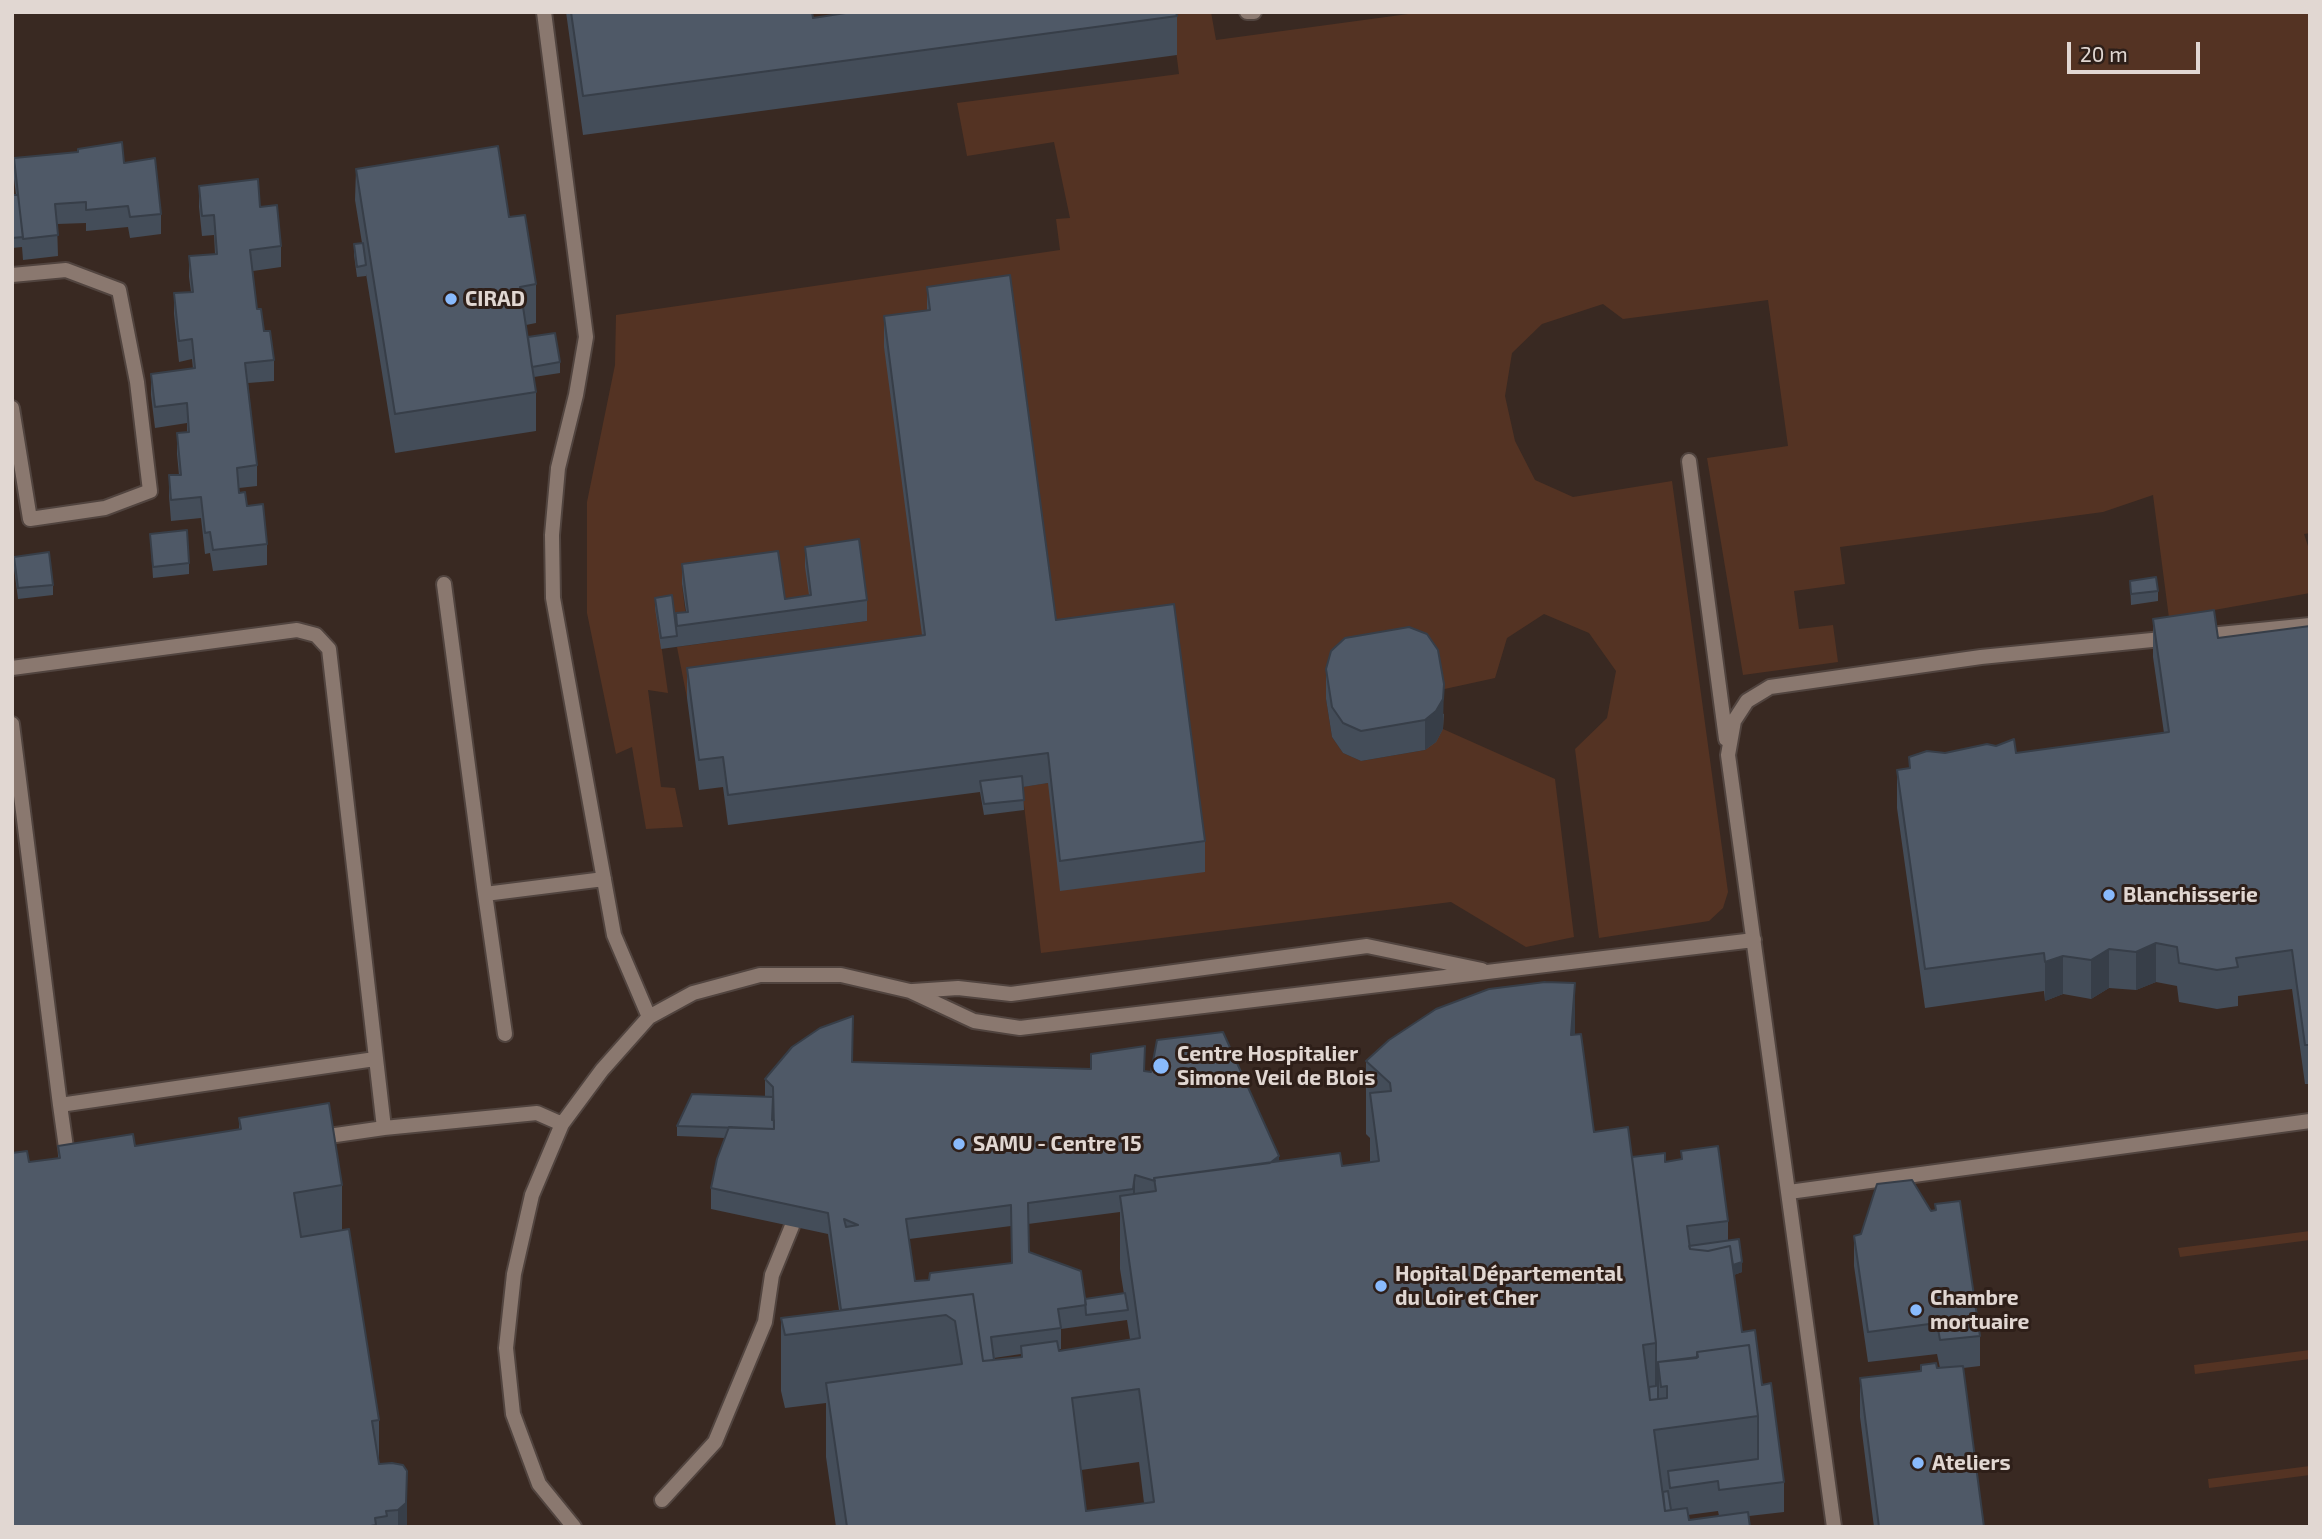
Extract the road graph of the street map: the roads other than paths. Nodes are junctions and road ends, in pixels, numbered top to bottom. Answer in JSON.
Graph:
{"nodes":[{"id":1,"x":544,"y":12,"type":"edge"},
{"id":2,"x":1247,"y":12,"type":"edge"},
{"id":3,"x":1254,"y":12,"type":"edge"},
{"id":4,"x":12,"y":275,"type":"edge"},
{"id":5,"x":12,"y":408,"type":"edge"},
{"id":6,"x":1689,"y":461,"type":"dead end"},
{"id":7,"x":444,"y":584,"type":"dead end"},
{"id":8,"x":2310,"y":625,"type":"edge"},
{"id":9,"x":12,"y":668,"type":"edge"},
{"id":10,"x":12,"y":724,"type":"edge"},
{"id":11,"x":1728,"y":755,"type":"junction"},
{"id":12,"x":604,"y":879,"type":"junction"},
{"id":13,"x":485,"y":894,"type":"junction"},
{"id":14,"x":1754,"y":940,"type":"junction"},
{"id":15,"x":1490,"y":972,"type":"junction"},
{"id":16,"x":910,"y":991,"type":"junction"},
{"id":17,"x":649,"y":1017,"type":"junction"},
{"id":18,"x":505,"y":1034,"type":"dead end"},
{"id":19,"x":375,"y":1059,"type":"junction"},
{"id":20,"x":61,"y":1105,"type":"junction"},
{"id":21,"x":2310,"y":1121,"type":"edge"},
{"id":22,"x":562,"y":1124,"type":"junction"},
{"id":23,"x":384,"y":1128,"type":"junction"},
{"id":24,"x":302,"y":1140,"type":"edge"},
{"id":25,"x":71,"y":1172,"type":"edge"},
{"id":26,"x":1788,"y":1192,"type":"junction"},
{"id":27,"x":792,"y":1226,"type":"edge"},
{"id":28,"x":662,"y":1500,"type":"dead end"},
{"id":29,"x":574,"y":1527,"type":"edge"},
{"id":30,"x":1834,"y":1527,"type":"edge"}],
"edges":[{"from":1,"to":12,"type":"street"},
{"from":2,"to":3,"type":"street"},
{"from":4,"to":5,"type":"street"},
{"from":6,"to":11,"type":"street"},
{"from":7,"to":13,"type":"street"},
{"from":8,"to":11,"type":"street"},
{"from":9,"to":19,"type":"street"},
{"from":10,"to":20,"type":"street"},
{"from":11,"to":14,"type":"street"},
{"from":12,"to":13,"type":"street"},
{"from":12,"to":17,"type":"street"},
{"from":13,"to":18,"type":"street"},
{"from":14,"to":15,"type":"street"},
{"from":14,"to":26,"type":"street"},
{"from":15,"to":16,"type":"street"},
{"from":15,"to":16,"type":"street"},
{"from":16,"to":17,"type":"street"},
{"from":17,"to":22,"type":"street"},
{"from":19,"to":20,"type":"street"},
{"from":19,"to":23,"type":"street"},
{"from":20,"to":25,"type":"street"},
{"from":21,"to":26,"type":"street"},
{"from":22,"to":23,"type":"street"},
{"from":22,"to":29,"type":"street"},
{"from":23,"to":24,"type":"street"},
{"from":26,"to":30,"type":"street"},
{"from":27,"to":28,"type":"street"}]}
